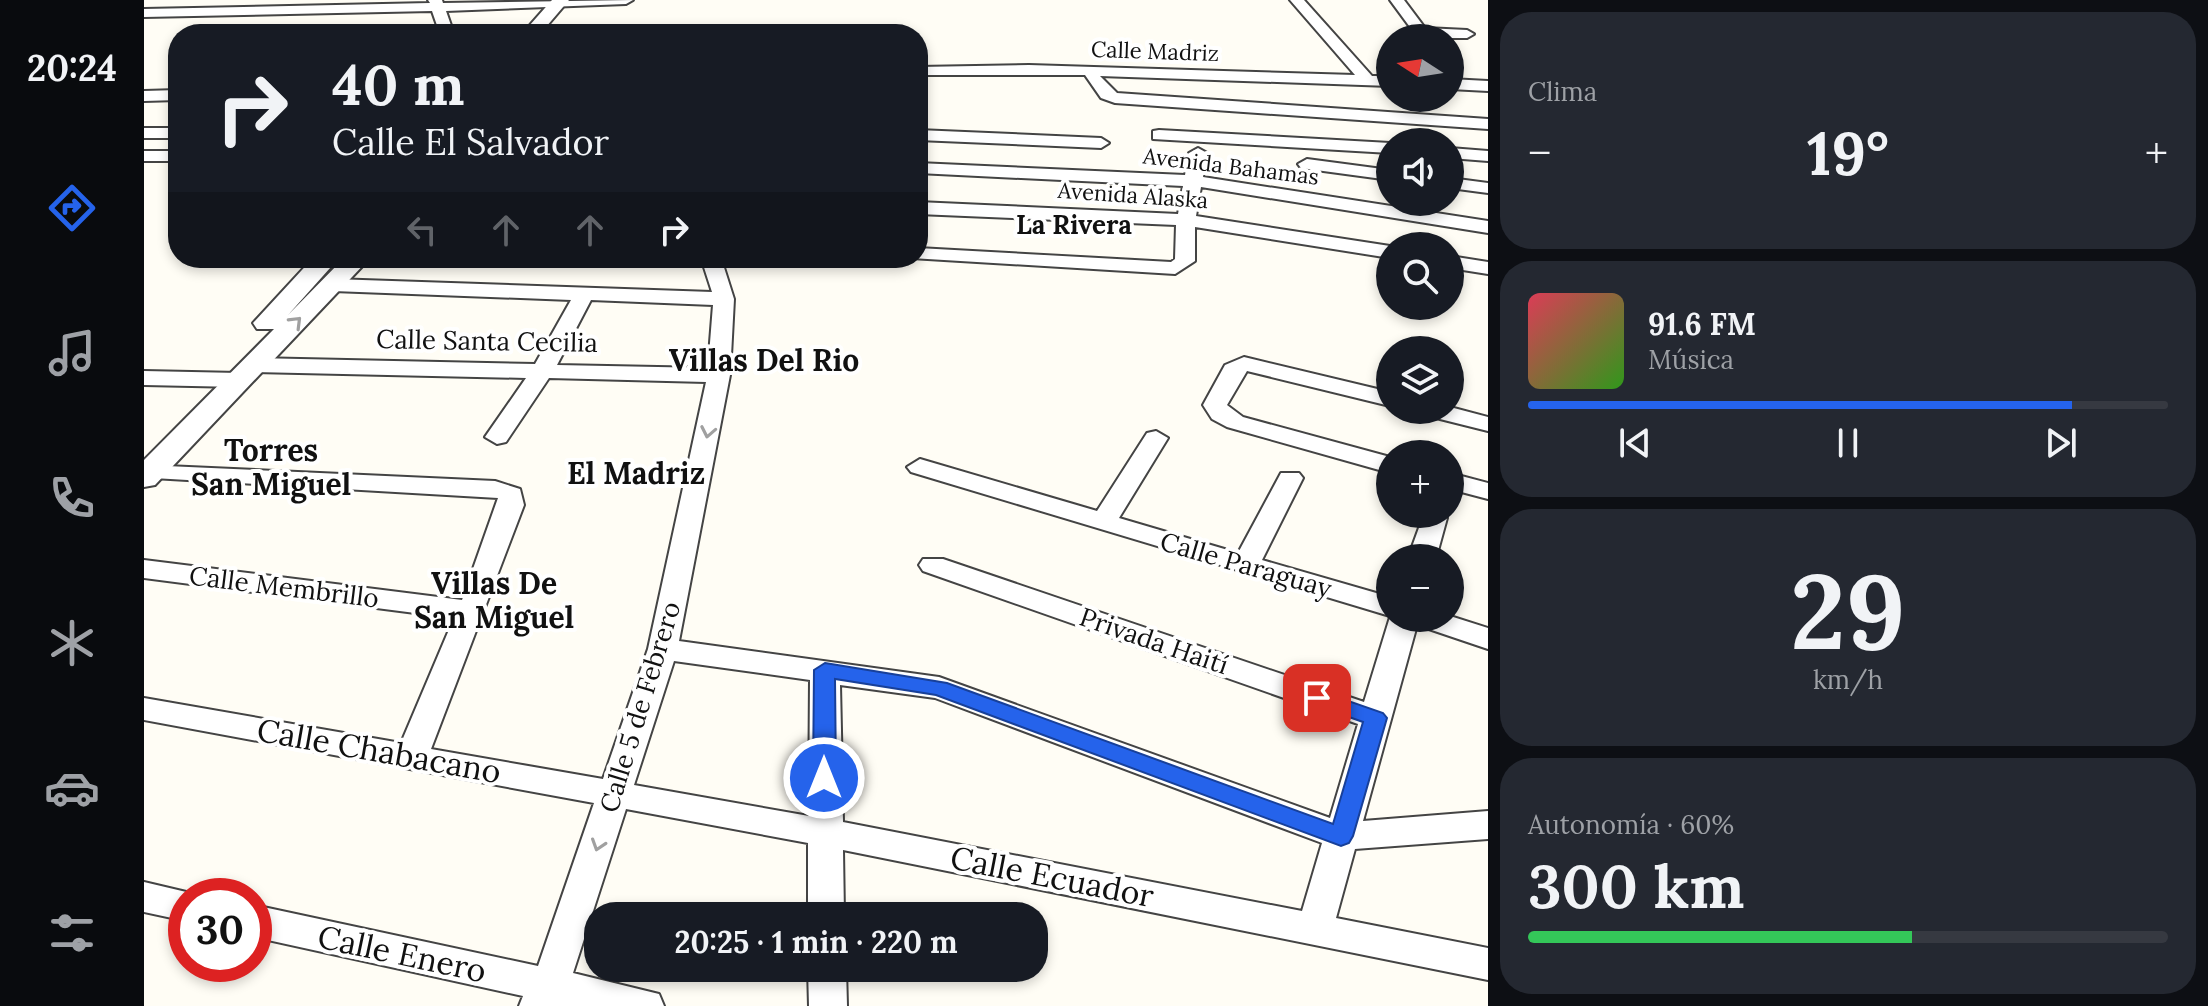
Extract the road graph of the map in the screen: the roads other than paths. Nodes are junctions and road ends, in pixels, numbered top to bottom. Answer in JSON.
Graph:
{"nodes":[{"id":1,"x":626,"y":0,"type":"edge"},
{"id":2,"x":1297,"y":0,"type":"edge"},
{"id":3,"x":1397,"y":0,"type":"edge"},
{"id":4,"x":569,"y":2,"type":"edge"},
{"id":5,"x":437,"y":4,"type":"edge"},
{"id":6,"x":144,"y":13,"type":"edge"},
{"id":7,"x":444,"y":24,"type":"edge"},
{"id":8,"x":543,"y":24,"type":"edge"},
{"id":9,"x":558,"y":24,"type":"edge"},
{"id":10,"x":1414,"y":24,"type":"edge"},
{"id":11,"x":1464,"y":34,"type":"edge"},
{"id":12,"x":1467,"y":34,"type":"dead end"},
{"id":13,"x":928,"y":71,"type":"edge"},
{"id":14,"x":1089,"y":71,"type":"junction"},
{"id":15,"x":1367,"y":80,"type":"junction"},
{"id":16,"x":1376,"y":80,"type":"edge"},
{"id":17,"x":1464,"y":82,"type":"edge"},
{"id":18,"x":1488,"y":86,"type":"edge"},
{"id":19,"x":168,"y":95,"type":"edge"},
{"id":20,"x":144,"y":96,"type":"edge"},
{"id":21,"x":1226,"y":106,"type":"junction"},
{"id":22,"x":1488,"y":124,"type":"edge"},
{"id":23,"x":144,"y":133,"type":"edge"},
{"id":24,"x":168,"y":133,"type":"edge"},
{"id":25,"x":928,"y":135,"type":"edge"},
{"id":26,"x":1159,"y":135,"type":"dead end"},
{"id":27,"x":1229,"y":136,"type":"junction"},
{"id":28,"x":1101,"y":143,"type":"dead end"},
{"id":29,"x":1376,"y":147,"type":"edge"},
{"id":30,"x":1198,"y":153,"type":"dead end"},
{"id":31,"x":1464,"y":154,"type":"edge"},
{"id":32,"x":144,"y":156,"type":"edge"},
{"id":33,"x":168,"y":156,"type":"edge"},
{"id":34,"x":1488,"y":156,"type":"edge"},
{"id":35,"x":1307,"y":164,"type":"dead end"},
{"id":36,"x":928,"y":168,"type":"edge"},
{"id":37,"x":1376,"y":173,"type":"edge"},
{"id":38,"x":1195,"y":181,"type":"junction"},
{"id":39,"x":1464,"y":185,"type":"edge"},
{"id":40,"x":1488,"y":188,"type":"edge"},
{"id":41,"x":928,"y":208,"type":"edge"},
{"id":42,"x":1186,"y":220,"type":"junction"},
{"id":43,"x":1488,"y":227,"type":"edge"},
{"id":44,"x":1376,"y":250,"type":"edge"},
{"id":45,"x":928,"y":255,"type":"edge"},
{"id":46,"x":1464,"y":264,"type":"edge"},
{"id":47,"x":714,"y":268,"type":"edge"},
{"id":48,"x":1488,"y":268,"type":"edge"},
{"id":49,"x":330,"y":272,"type":"edge"},
{"id":50,"x":583,"y":296,"type":"junction"},
{"id":51,"x":724,"y":299,"type":"junction"},
{"id":52,"x":543,"y":370,"type":"junction"},
{"id":53,"x":235,"y":375,"type":"junction"},
{"id":54,"x":719,"y":375,"type":"junction"},
{"id":55,"x":144,"y":378,"type":"edge"},
{"id":56,"x":1376,"y":396,"type":"edge"},
{"id":57,"x":1464,"y":418,"type":"edge"},
{"id":58,"x":1488,"y":424,"type":"edge"},
{"id":59,"x":497,"y":437,"type":"dead end"},
{"id":60,"x":1156,"y":438,"type":"dead end"},
{"id":61,"x":1376,"y":461,"type":"edge"},
{"id":62,"x":147,"y":465,"type":"edge"},
{"id":63,"x":920,"y":467,"type":"dead end"},
{"id":64,"x":1290,"y":478,"type":"dead end"},
{"id":65,"x":1464,"y":485,"type":"edge"},
{"id":66,"x":1488,"y":491,"type":"edge"},
{"id":67,"x":1102,"y":523,"type":"junction"},
{"id":68,"x":933,"y":565,"type":"dead end"},
{"id":69,"x":1245,"y":566,"type":"junction"},
{"id":70,"x":144,"y":569,"type":"edge"},
{"id":71,"x":1376,"y":603,"type":"edge"},
{"id":72,"x":472,"y":611,"type":"junction"},
{"id":73,"x":1464,"y":631,"type":"edge"},
{"id":74,"x":1400,"y":632,"type":"edge"},
{"id":75,"x":1488,"y":639,"type":"edge"},
{"id":76,"x":663,"y":649,"type":"junction"},
{"id":77,"x":825,"y":670,"type":"junction"},
{"id":78,"x":144,"y":709,"type":"edge"},
{"id":79,"x":1376,"y":718,"type":"junction"},
{"id":80,"x":412,"y":755,"type":"junction"},
{"id":81,"x":614,"y":796,"type":"junction"},
{"id":82,"x":1488,"y":825,"type":"edge"},
{"id":83,"x":824,"y":832,"type":"junction"},
{"id":84,"x":1341,"y":836,"type":"junction"},
{"id":85,"x":144,"y":897,"type":"edge"},
{"id":86,"x":168,"y":902,"type":"edge"},
{"id":87,"x":826,"y":902,"type":"edge"},
{"id":88,"x":272,"y":926,"type":"edge"},
{"id":89,"x":1315,"y":929,"type":"junction"},
{"id":90,"x":1488,"y":964,"type":"edge"},
{"id":91,"x":827,"y":982,"type":"edge"},
{"id":92,"x":544,"y":996,"type":"edge"},
{"id":93,"x":645,"y":1006,"type":"edge"},
{"id":94,"x":828,"y":1006,"type":"edge"}],
"edges":[{"from":1,"to":4,"type":"street"},
{"from":2,"to":15,"type":"street"},
{"from":3,"to":10,"type":"street"},
{"from":4,"to":5,"type":"street"},
{"from":4,"to":8,"type":"street"},
{"from":4,"to":9,"type":"street"},
{"from":5,"to":6,"type":"street"},
{"from":5,"to":7,"type":"street"},
{"from":11,"to":12,"type":"street"},
{"from":13,"to":14,"type":"street","name":"Calle Madriz"},
{"from":14,"to":15,"type":"street","name":"Calle Madriz"},
{"from":14,"to":21,"type":"street"},
{"from":15,"to":16,"type":"street","name":"Calle Madriz"},
{"from":17,"to":18,"type":"street"},
{"from":19,"to":20,"type":"street"},
{"from":21,"to":22,"type":"street"},
{"from":21,"to":27,"type":"street"},
{"from":23,"to":24,"type":"street"},
{"from":25,"to":28,"type":"street"},
{"from":26,"to":27,"type":"street"},
{"from":27,"to":29,"type":"street"},
{"from":30,"to":38,"type":"street"},
{"from":31,"to":34,"type":"street"},
{"from":32,"to":33,"type":"street"},
{"from":35,"to":37,"type":"street"},
{"from":36,"to":38,"type":"street","name":"Avenida Bahamas"},
{"from":38,"to":42,"type":"street"},
{"from":38,"to":43,"type":"street","name":"Avenida Bahamas"},
{"from":39,"to":40,"type":"street"},
{"from":41,"to":42,"type":"street","name":"Avenida Alaska"},
{"from":42,"to":44,"type":"street","name":"Avenida Alaska"},
{"from":42,"to":45,"type":"street"},
{"from":46,"to":48,"type":"street"},
{"from":47,"to":51,"type":"street","name":"Calle 5 de Febrero"},
{"from":49,"to":50,"type":"street"},
{"from":53,"to":49,"type":"street","one_way":true},
{"from":49,"to":53,"type":"street"},
{"from":50,"to":51,"type":"street"},
{"from":50,"to":52,"type":"street"},
{"from":51,"to":54,"type":"street","name":"Calle 5 de Febrero"},
{"from":52,"to":53,"type":"street","name":"Calle Santa Cecilia"},
{"from":52,"to":54,"type":"street","name":"Calle Santa Cecilia"},
{"from":52,"to":59,"type":"street"},
{"from":53,"to":55,"type":"street","name":"Calle Santa Cecilia"},
{"from":53,"to":62,"type":"street"},
{"from":54,"to":76,"type":"street","name":"Calle 5 de Febrero","one_way":true},
{"from":56,"to":61,"type":"street"},
{"from":57,"to":58,"type":"street"},
{"from":60,"to":67,"type":"street"},
{"from":62,"to":72,"type":"street"},
{"from":63,"to":67,"type":"street","name":"Calle Paraguay"},
{"from":64,"to":69,"type":"street"},
{"from":65,"to":66,"type":"street"},
{"from":67,"to":69,"type":"street","name":"Calle Paraguay"},
{"from":68,"to":79,"type":"street","name":"Privada Haití"},
{"from":69,"to":71,"type":"street","name":"Calle Paraguay"},
{"from":70,"to":72,"type":"street","name":"Calle Membrillo"},
{"from":72,"to":80,"type":"street"},
{"from":73,"to":75,"type":"street"},
{"from":74,"to":79,"type":"street"},
{"from":76,"to":77,"type":"street"},
{"from":76,"to":81,"type":"street","name":"Calle 5 de Febrero"},
{"from":77,"to":83,"type":"street"},
{"from":77,"to":84,"type":"street"},
{"from":78,"to":80,"type":"street","name":"Calle Chabacano"},
{"from":79,"to":84,"type":"street"},
{"from":80,"to":81,"type":"street","name":"Calle Chabacano"},
{"from":81,"to":83,"type":"street","name":"Calle Ecuador"},
{"from":81,"to":92,"type":"street","name":"Calle 5 de Febrero","one_way":true},
{"from":82,"to":84,"type":"street"},
{"from":83,"to":87,"type":"street"},
{"from":83,"to":89,"type":"street","name":"Calle Ecuador"},
{"from":84,"to":89,"type":"street"},
{"from":85,"to":86,"type":"street"},
{"from":88,"to":92,"type":"street","name":"Calle Enero"},
{"from":89,"to":90,"type":"street","name":"Calle Ecuador"},
{"from":91,"to":94,"type":"street"},
{"from":92,"to":93,"type":"street","name":"Calle Enero"}]}
